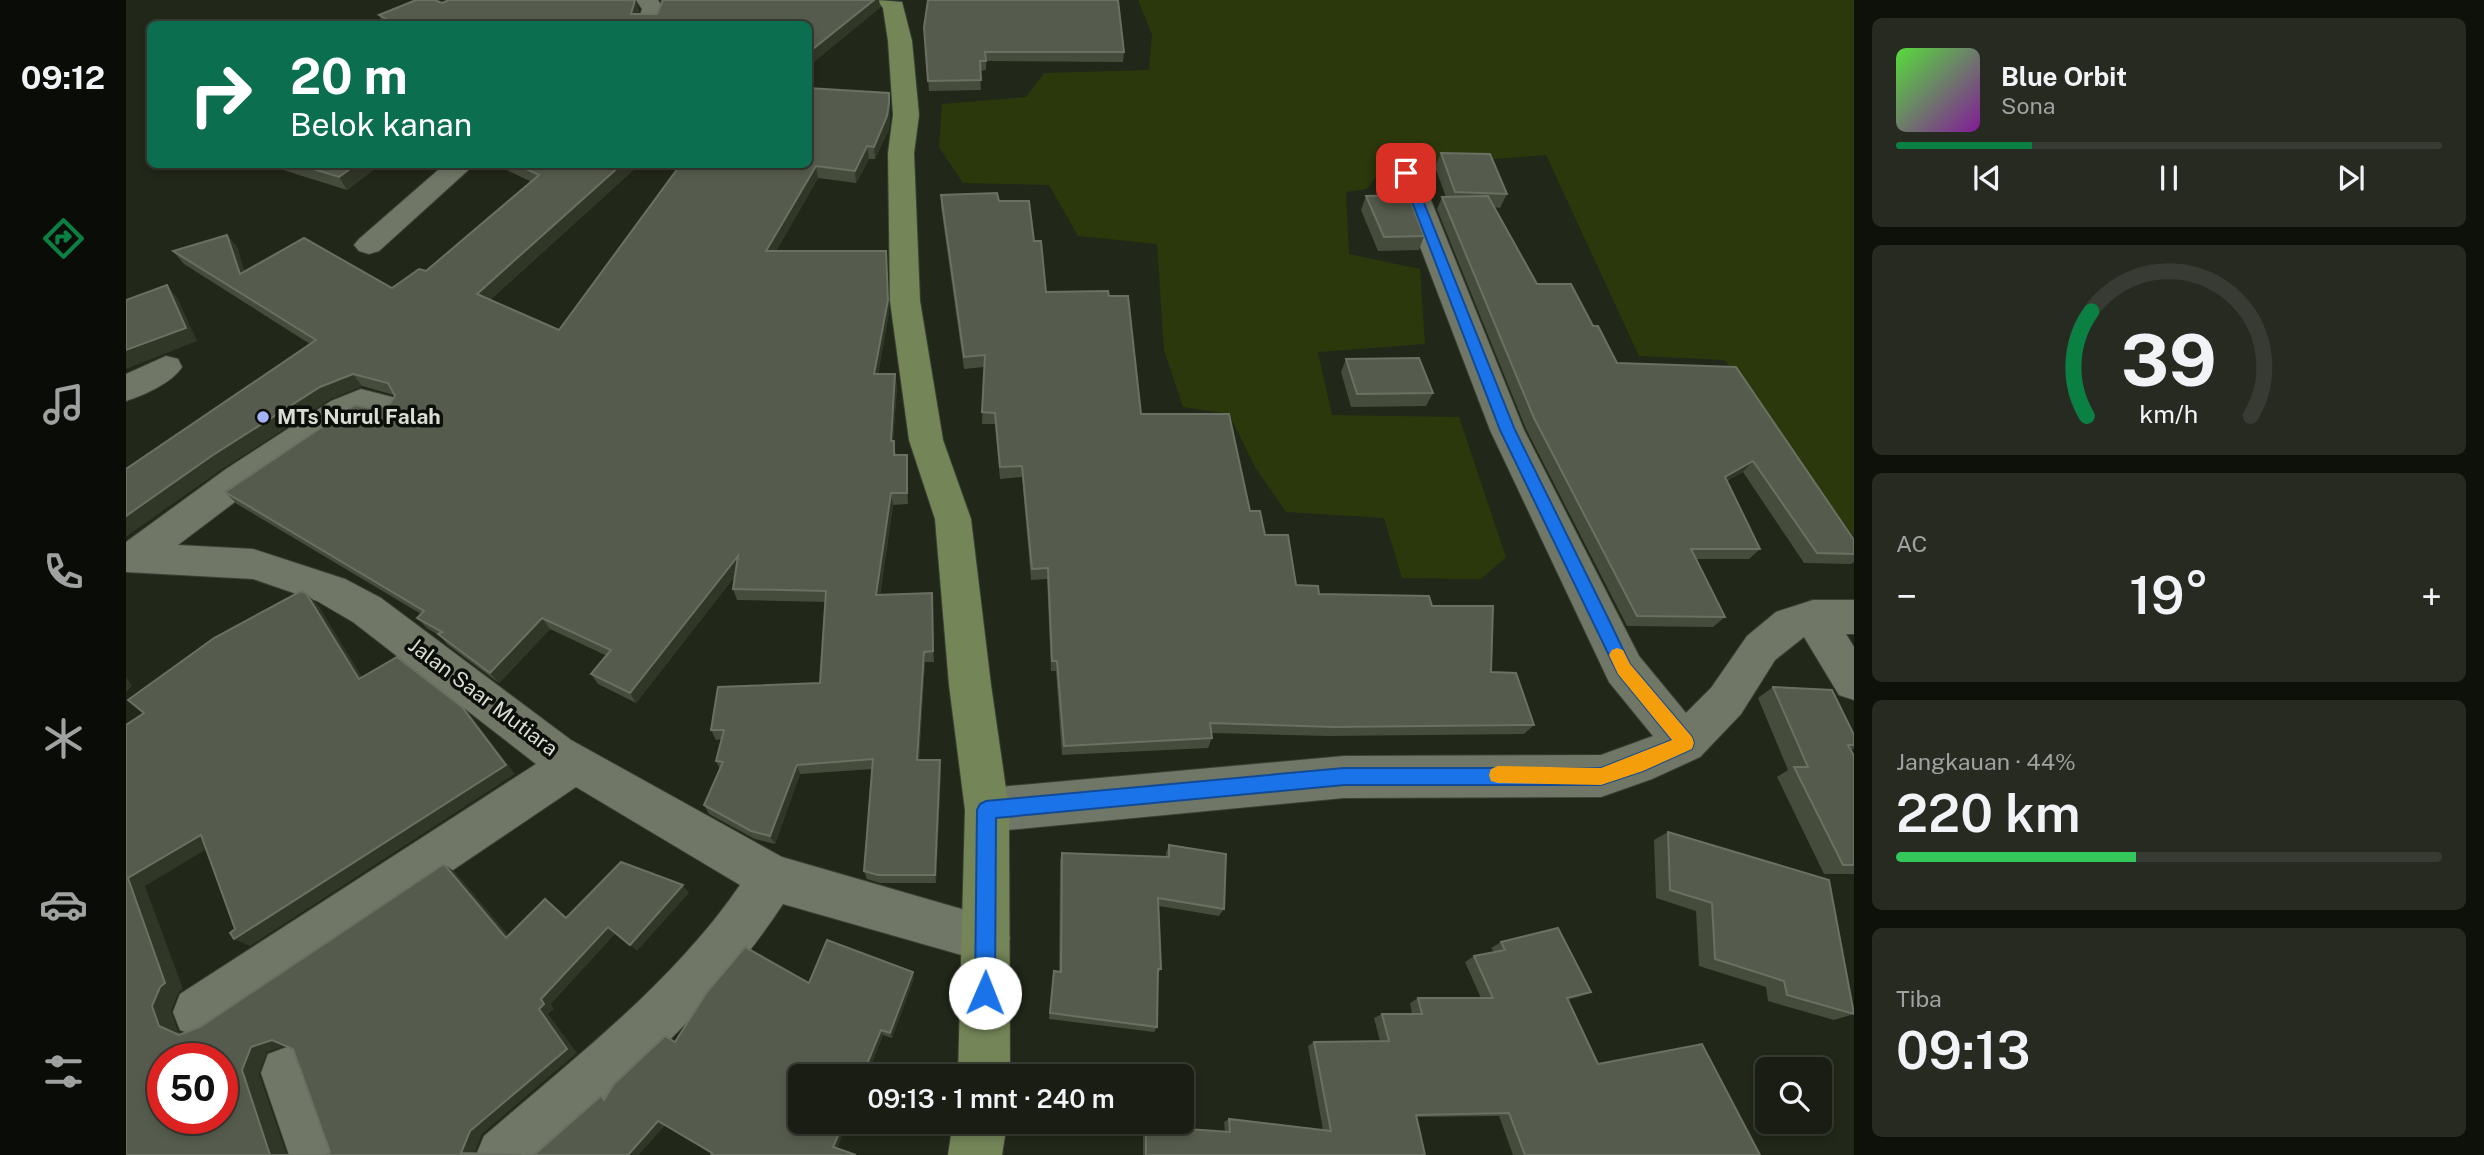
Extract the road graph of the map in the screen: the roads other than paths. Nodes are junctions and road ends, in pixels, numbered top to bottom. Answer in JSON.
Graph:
{"nodes":[{"id":1,"x":647,"y":0,"type":"edge"},
{"id":2,"x":888,"y":0,"type":"edge"},
{"id":3,"x":649,"y":21,"type":"edge"},
{"id":4,"x":457,"y":168,"type":"edge"},
{"id":5,"x":1406,"y":173,"type":"dead end"},
{"id":6,"x":369,"y":245,"type":"dead end"},
{"id":7,"x":166,"y":367,"type":"dead end"},
{"id":8,"x":126,"y":389,"type":"edge"},
{"id":9,"x":384,"y":407,"type":"edge"},
{"id":10,"x":130,"y":557,"type":"edge"},
{"id":11,"x":1813,"y":617,"type":"junction"},
{"id":12,"x":1854,"y":617,"type":"edge"},
{"id":13,"x":1854,"y":682,"type":"edge"},
{"id":14,"x":1685,"y":743,"type":"junction"},
{"id":15,"x":575,"y":763,"type":"junction"},
{"id":16,"x":986,"y":810,"type":"junction"},
{"id":17,"x":773,"y":878,"type":"junction"},
{"id":18,"x":985,"y":938,"type":"junction"},
{"id":19,"x":198,"y":1012,"type":"dead end"},
{"id":20,"x":984,"y":1064,"type":"edge"},
{"id":21,"x":287,"y":1073,"type":"dead end"},
{"id":22,"x":978,"y":1134,"type":"edge"},
{"id":23,"x":316,"y":1155,"type":"edge"},
{"id":24,"x":503,"y":1155,"type":"edge"},
{"id":25,"x":975,"y":1155,"type":"edge"}],
"edges":[{"from":1,"to":3,"type":"street"},
{"from":2,"to":16,"type":"main road"},
{"from":4,"to":6,"type":"street"},
{"from":5,"to":14,"type":"street"},
{"from":7,"to":8,"type":"street"},
{"from":9,"to":10,"type":"street"},
{"from":10,"to":15,"type":"street","name":"Jalan Saar Mutiara"},
{"from":11,"to":12,"type":"street"},
{"from":11,"to":13,"type":"street"},
{"from":11,"to":14,"type":"street"},
{"from":14,"to":16,"type":"street"},
{"from":15,"to":17,"type":"street","name":"Jalan Saar Mutiara"},
{"from":15,"to":19,"type":"street"},
{"from":16,"to":18,"type":"main road"},
{"from":17,"to":18,"type":"street","name":"Jalan Saar Mutiara"},
{"from":17,"to":24,"type":"street"},
{"from":18,"to":20,"type":"main road"},
{"from":21,"to":23,"type":"street"},
{"from":22,"to":25,"type":"main road"}]}
